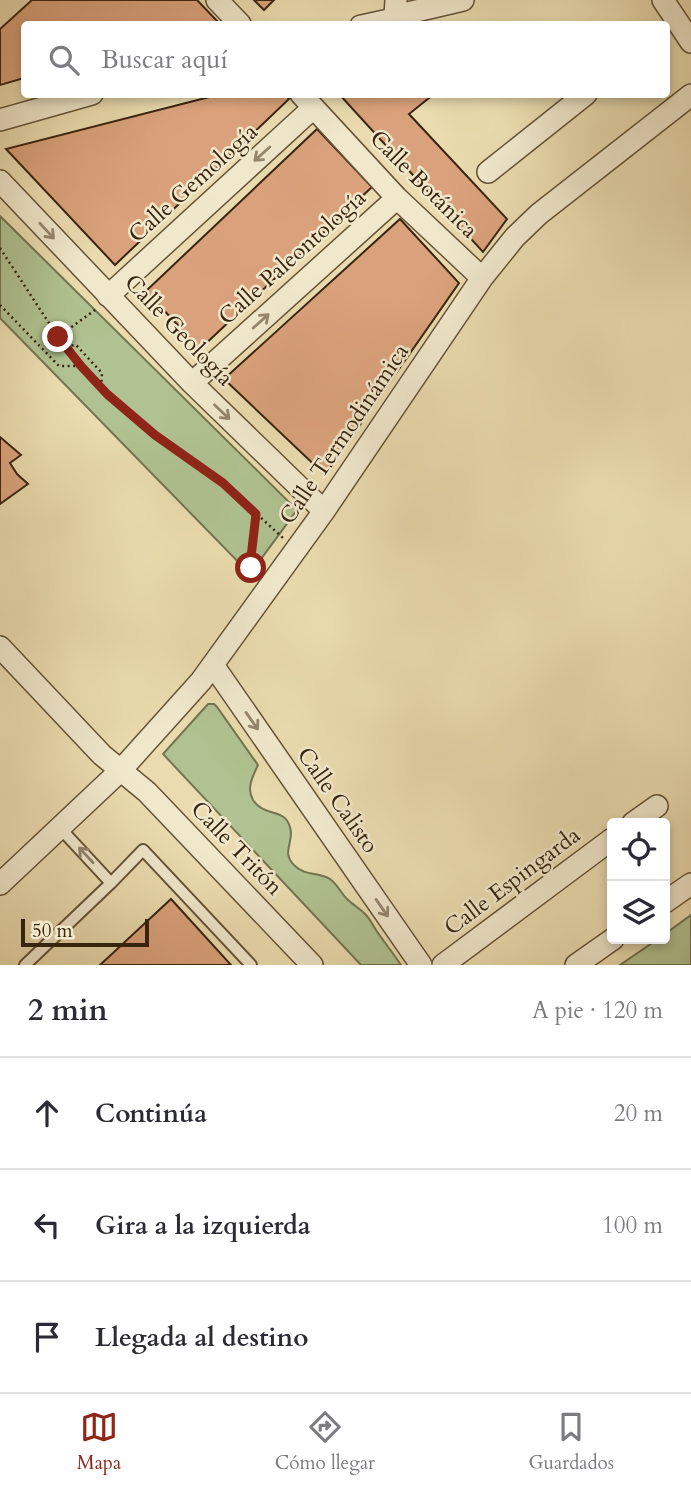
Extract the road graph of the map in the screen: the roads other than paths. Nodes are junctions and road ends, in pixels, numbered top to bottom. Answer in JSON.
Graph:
{"nodes":[{"id":1,"x":217,"y":0,"type":"edge"},
{"id":2,"x":463,"y":0,"type":"edge"},
{"id":3,"x":663,"y":0,"type":"edge"},
{"id":4,"x":396,"y":8,"type":"edge"},
{"id":5,"x":237,"y":21,"type":"edge"},
{"id":6,"x":366,"y":21,"type":"edge"},
{"id":7,"x":682,"y":32,"type":"edge"},
{"id":8,"x":688,"y":96,"type":"edge"},
{"id":9,"x":78,"y":98,"type":"edge"},
{"id":10,"x":581,"y":98,"type":"edge"},
{"id":11,"x":307,"y":101,"type":"edge"},
{"id":12,"x":0,"y":120,"type":"edge"},
{"id":13,"x":488,"y":172,"type":"dead end"},
{"id":14,"x":0,"y":181,"type":"edge"},
{"id":15,"x":397,"y":198,"type":"junction"},
{"id":16,"x":482,"y":278,"type":"junction"},
{"id":17,"x":105,"y":301,"type":"junction"},
{"id":18,"x":192,"y":383,"type":"junction"},
{"id":19,"x":324,"y":511,"type":"junction"},
{"id":20,"x":0,"y":647,"type":"edge"},
{"id":21,"x":213,"y":665,"type":"junction"},
{"id":22,"x":121,"y":770,"type":"junction"},
{"id":23,"x":657,"y":806,"type":"dead end"},
{"id":24,"x":641,"y":818,"type":"edge"},
{"id":25,"x":60,"y":828,"type":"junction"},
{"id":26,"x":607,"y":843,"type":"edge"},
{"id":27,"x":111,"y":883,"type":"junction"},
{"id":28,"x":0,"y":884,"type":"edge"},
{"id":29,"x":691,"y":884,"type":"edge"},
{"id":30,"x":670,"y":899,"type":"edge"},
{"id":31,"x":607,"y":943,"type":"edge"},
{"id":32,"x":25,"y":965,"type":"edge"},
{"id":33,"x":251,"y":965,"type":"edge"},
{"id":34,"x":312,"y":965,"type":"edge"},
{"id":35,"x":421,"y":965,"type":"edge"},
{"id":36,"x":443,"y":965,"type":"edge"},
{"id":37,"x":576,"y":965,"type":"edge"}],
"edges":[{"from":1,"to":5,"type":"street"},
{"from":2,"to":4,"type":"street"},
{"from":3,"to":7,"type":"street"},
{"from":4,"to":6,"type":"street"},
{"from":8,"to":16,"type":"street","name":"Calle Termodinámica"},
{"from":9,"to":12,"type":"street"},
{"from":10,"to":13,"type":"street"},
{"from":11,"to":15,"type":"street","name":"Calle Botánica"},
{"from":11,"to":17,"type":"street","name":"Calle Gemología","one_way":true},
{"from":14,"to":17,"type":"street","name":"Calle Geología","one_way":true},
{"from":15,"to":16,"type":"street","name":"Calle Botánica"},
{"from":18,"to":15,"type":"street","name":"Calle Paleontología","one_way":true},
{"from":16,"to":19,"type":"street","name":"Calle Termodinámica"},
{"from":17,"to":18,"type":"street","name":"Calle Geología"},
{"from":18,"to":19,"type":"street","name":"Calle Geología","one_way":true},
{"from":19,"to":21,"type":"street","name":"Calle Termodinámica"},
{"from":20,"to":22,"type":"street","name":"Calle Tritón"},
{"from":21,"to":22,"type":"street","name":"Calle Termodinámica"},
{"from":21,"to":35,"type":"street","name":"Calle Calisto","one_way":true},
{"from":22,"to":25,"type":"street","name":"Calle Termodinámica"},
{"from":22,"to":34,"type":"street","name":"Calle Tritón"},
{"from":23,"to":24,"type":"street"},
{"from":27,"to":25,"type":"lane","one_way":true},
{"from":25,"to":28,"type":"street","name":"Calle Termodinámica"},
{"from":26,"to":36,"type":"street","name":"Calle Espingarda"},
{"from":27,"to":32,"type":"lane"},
{"from":27,"to":33,"type":"lane"},
{"from":29,"to":30,"type":"street"},
{"from":31,"to":37,"type":"street"}]}
